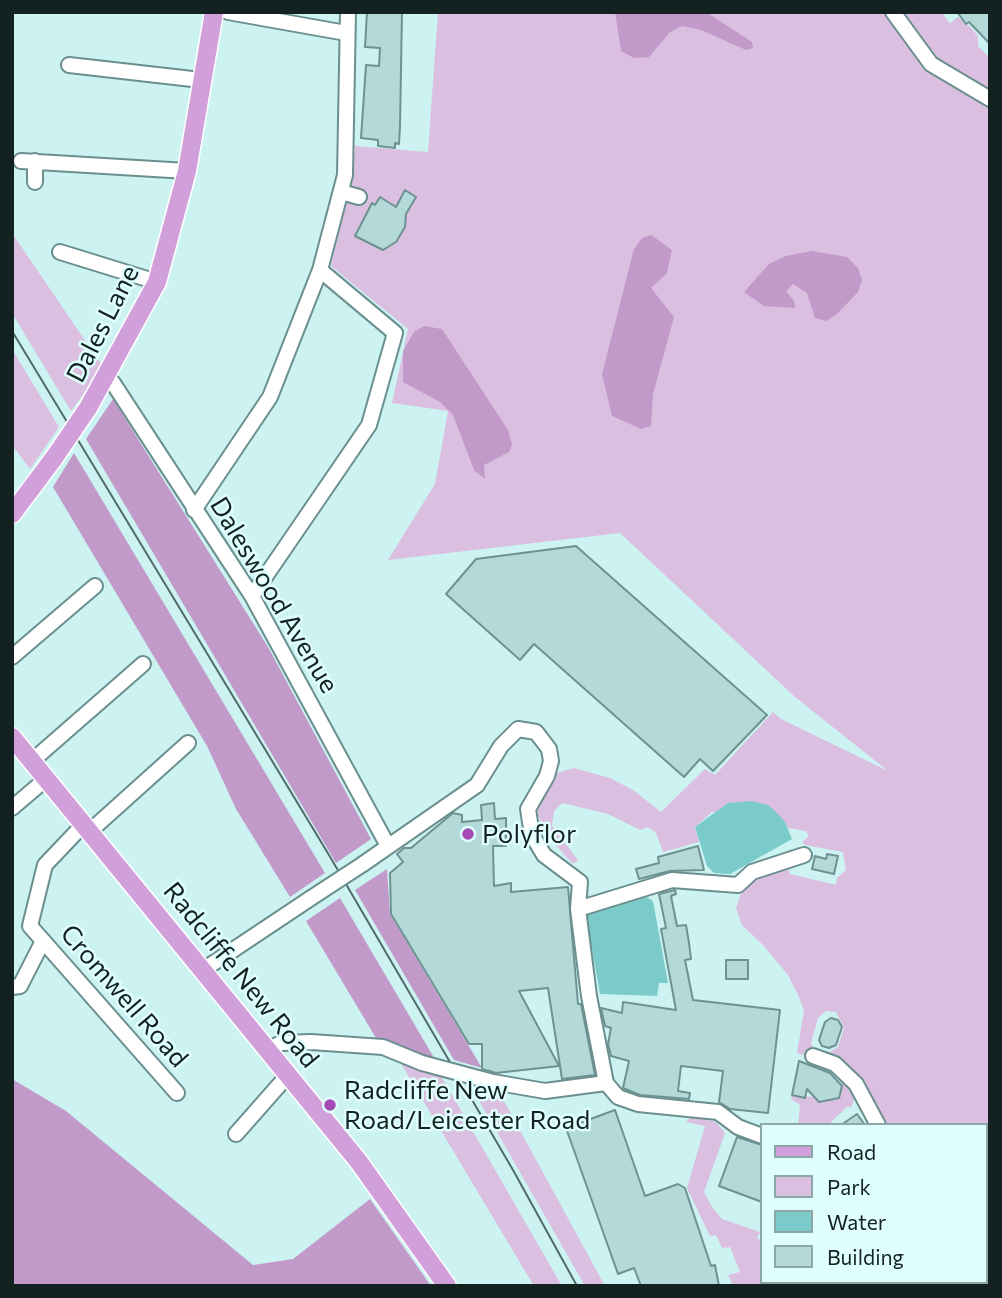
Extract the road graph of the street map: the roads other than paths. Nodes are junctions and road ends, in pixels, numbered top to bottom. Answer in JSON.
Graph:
{"nodes":[{"id":1,"x":214,"y":12,"type":"edge"},
{"id":2,"x":228,"y":12,"type":"edge"},
{"id":3,"x":348,"y":12,"type":"edge"},
{"id":4,"x":893,"y":12,"type":"edge"},
{"id":5,"x":345,"y":33,"type":"junction"},
{"id":6,"x":69,"y":65,"type":"dead end"},
{"id":7,"x":201,"y":80,"type":"junction"},
{"id":8,"x":990,"y":99,"type":"edge"},
{"id":9,"x":187,"y":171,"type":"junction"},
{"id":10,"x":35,"y":182,"type":"dead end"},
{"id":11,"x":341,"y":192,"type":"junction"},
{"id":12,"x":359,"y":197,"type":"dead end"},
{"id":13,"x":60,"y":252,"type":"dead end"},
{"id":14,"x":320,"y":270,"type":"junction"},
{"id":15,"x":157,"y":282,"type":"junction"},
{"id":16,"x":106,"y":378,"type":"junction"},
{"id":17,"x":194,"y":510,"type":"junction"},
{"id":18,"x":12,"y":514,"type":"edge"},
{"id":19,"x":95,"y":586,"type":"dead end"},
{"id":20,"x":252,"y":596,"type":"junction"},
{"id":21,"x":12,"y":657,"type":"edge"},
{"id":22,"x":143,"y":664,"type":"dead end"},
{"id":23,"x":12,"y":737,"type":"edge"},
{"id":24,"x":188,"y":743,"type":"dead end"},
{"id":25,"x":32,"y":761,"type":"junction"},
{"id":26,"x":46,"y":779,"type":"junction"},
{"id":27,"x":12,"y":808,"type":"edge"},
{"id":28,"x":87,"y":828,"type":"junction"},
{"id":29,"x":388,"y":846,"type":"junction"},
{"id":30,"x":804,"y":855,"type":"dead end"},
{"id":31,"x":578,"y":909,"type":"junction"},
{"id":32,"x":43,"y":941,"type":"junction"},
{"id":33,"x":203,"y":970,"type":"junction"},
{"id":34,"x":12,"y":987,"type":"edge"},
{"id":35,"x":267,"y":1050,"type":"junction"},
{"id":36,"x":813,"y":1056,"type":"dead end"},
{"id":37,"x":288,"y":1075,"type":"junction"},
{"id":38,"x":606,"y":1083,"type":"junction"},
{"id":39,"x":177,"y":1093,"type":"dead end"},
{"id":40,"x":877,"y":1123,"type":"edge"},
{"id":41,"x":236,"y":1134,"type":"dead end"},
{"id":42,"x":760,"y":1135,"type":"edge"},
{"id":43,"x":447,"y":1286,"type":"edge"}],
"edges":[{"from":1,"to":7,"type":"main road","name":"Dales Lane"},
{"from":2,"to":5,"type":"street"},
{"from":3,"to":5,"type":"street"},
{"from":4,"to":8,"type":"street"},
{"from":5,"to":11,"type":"street"},
{"from":6,"to":7,"type":"street"},
{"from":7,"to":9,"type":"main road","name":"Dales Lane"},
{"from":9,"to":10,"type":"street"},
{"from":9,"to":15,"type":"main road","name":"Dales Lane"},
{"from":11,"to":12,"type":"street"},
{"from":11,"to":14,"type":"street"},
{"from":13,"to":15,"type":"street"},
{"from":14,"to":17,"type":"street"},
{"from":14,"to":20,"type":"street"},
{"from":15,"to":16,"type":"main road","name":"Dales Lane"},
{"from":16,"to":17,"type":"street","name":"Daleswood Avenue"},
{"from":16,"to":18,"type":"main road","name":"Dales Lane","bridge":true},
{"from":17,"to":20,"type":"street","name":"Daleswood Avenue"},
{"from":19,"to":21,"type":"street"},
{"from":20,"to":29,"type":"street","name":"Daleswood Avenue"},
{"from":22,"to":25,"type":"street"},
{"from":23,"to":25,"type":"main road","name":"Radcliffe New Road"},
{"from":24,"to":28,"type":"street"},
{"from":25,"to":26,"type":"main road","name":"Radcliffe New Road"},
{"from":26,"to":27,"type":"street"},
{"from":26,"to":28,"type":"main road","name":"Radcliffe New Road"},
{"from":28,"to":32,"type":"street","name":"Cromwell Road"},
{"from":28,"to":33,"type":"main road","name":"Radcliffe New Road"},
{"from":29,"to":31,"type":"street"},
{"from":29,"to":33,"type":"street","bridge":true},
{"from":30,"to":31,"type":"street"},
{"from":31,"to":38,"type":"street"},
{"from":32,"to":34,"type":"street"},
{"from":32,"to":39,"type":"street","name":"Cromwell Road"},
{"from":33,"to":35,"type":"main road","name":"Radcliffe New Road"},
{"from":35,"to":37,"type":"main road","name":"Radcliffe New Road"},
{"from":35,"to":38,"type":"street","bridge":true},
{"from":36,"to":40,"type":"street"},
{"from":37,"to":41,"type":"street"},
{"from":37,"to":43,"type":"main road","name":"Radcliffe New Road"},
{"from":38,"to":42,"type":"street"}]}
